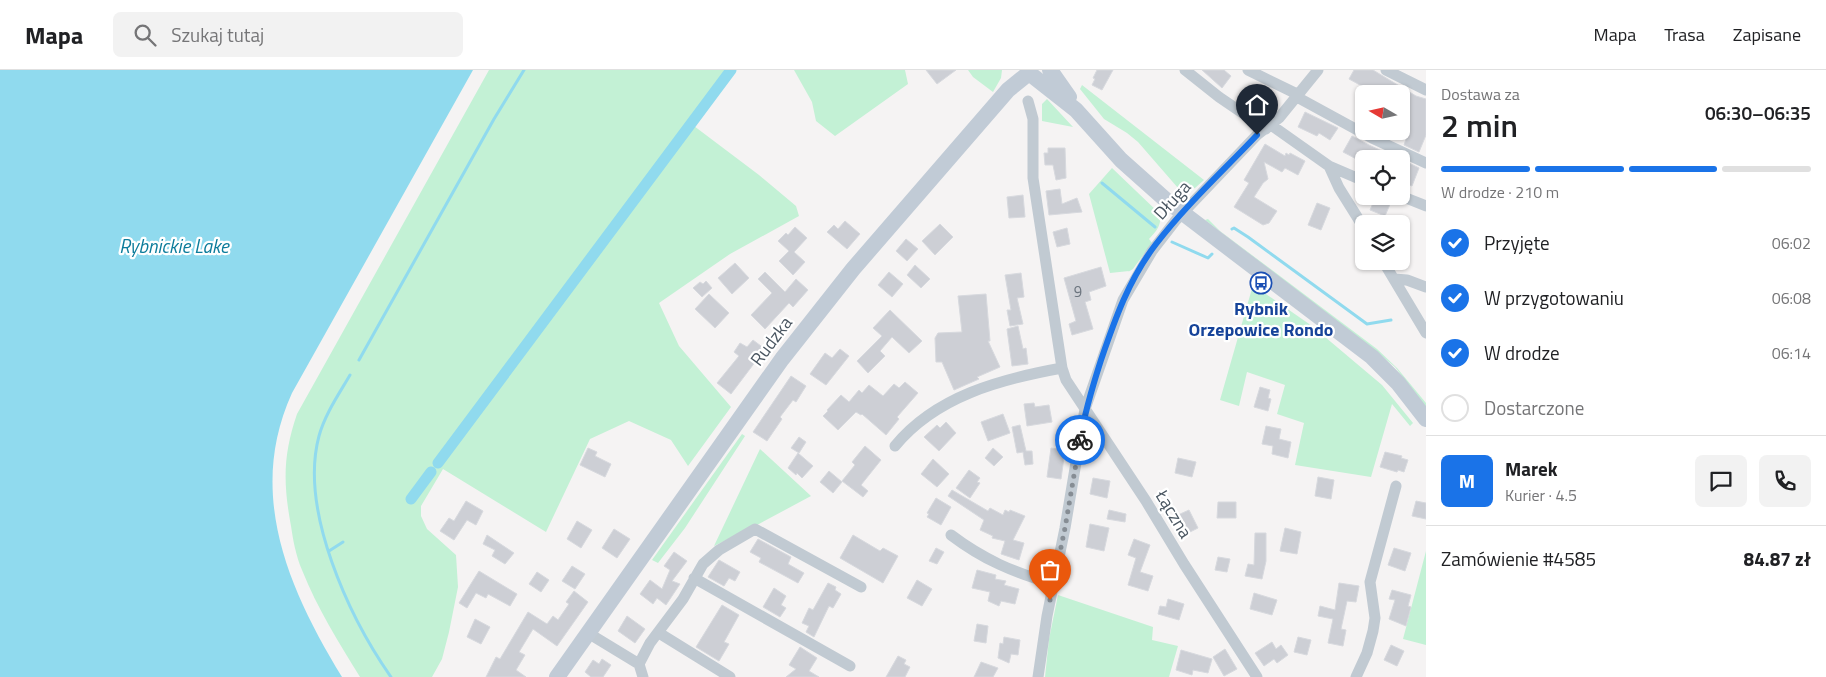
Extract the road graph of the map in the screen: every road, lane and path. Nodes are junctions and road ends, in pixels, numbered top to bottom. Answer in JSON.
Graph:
{"nodes":[{"id":1,"x":1010,"y":70,"type":"edge"},
{"id":2,"x":1050,"y":70,"type":"edge"},
{"id":3,"x":1185,"y":70,"type":"edge"},
{"id":4,"x":1248,"y":70,"type":"edge"},
{"id":5,"x":1318,"y":70,"type":"edge"},
{"id":6,"x":1386,"y":70,"type":"edge"},
{"id":7,"x":1029,"y":71,"type":"edge"},
{"id":8,"x":1008,"y":90,"type":"junction"},
{"id":9,"x":1426,"y":90,"type":"edge"},
{"id":10,"x":1296,"y":95,"type":"junction"},
{"id":11,"x":1028,"y":101,"type":"dead end"},
{"id":12,"x":1076,"y":110,"type":"junction"},
{"id":13,"x":1268,"y":127,"type":"junction"},
{"id":14,"x":1426,"y":163,"type":"edge"},
{"id":15,"x":1329,"y":166,"type":"junction"},
{"id":16,"x":1355,"y":177,"type":"edge"},
{"id":17,"x":1410,"y":200,"type":"edge"},
{"id":18,"x":1426,"y":206,"type":"edge"},
{"id":19,"x":1182,"y":213,"type":"junction"},
{"id":20,"x":1356,"y":215,"type":"edge"},
{"id":21,"x":1388,"y":270,"type":"edge"},
{"id":22,"x":1394,"y":279,"type":"junction"},
{"id":23,"x":1426,"y":288,"type":"edge"},
{"id":24,"x":1426,"y":333,"type":"edge"},
{"id":25,"x":1062,"y":368,"type":"junction"},
{"id":26,"x":1085,"y":410,"type":"junction"},
{"id":27,"x":1426,"y":419,"type":"edge"},
{"id":28,"x":895,"y":446,"type":"dead end"},
{"id":29,"x":1396,"y":486,"type":"dead end"},
{"id":30,"x":951,"y":535,"type":"dead end"},
{"id":31,"x":694,"y":578,"type":"junction"},
{"id":32,"x":1053,"y":584,"type":"junction"},
{"id":33,"x":861,"y":587,"type":"dead end"},
{"id":34,"x":588,"y":633,"type":"junction"},
{"id":35,"x":659,"y":633,"type":"junction"},
{"id":36,"x":639,"y":664,"type":"junction"},
{"id":37,"x":850,"y":666,"type":"dead end"},
{"id":38,"x":558,"y":677,"type":"edge"},
{"id":39,"x":643,"y":677,"type":"edge"},
{"id":40,"x":730,"y":677,"type":"edge"},
{"id":41,"x":1038,"y":677,"type":"edge"},
{"id":42,"x":1256,"y":677,"type":"edge"},
{"id":43,"x":1356,"y":677,"type":"edge"}],
"edges":[{"from":1,"to":8,"type":"main road"},
{"from":2,"to":12,"type":"main road"},
{"from":3,"to":13,"type":"street"},
{"from":4,"to":10,"type":"street"},
{"from":5,"to":10,"type":"street","name":"Długa"},
{"from":6,"to":9,"type":"street"},
{"from":7,"to":8,"type":"main road","name":"Rudzka"},
{"from":7,"to":12,"type":"main road"},
{"from":8,"to":34,"type":"main road","name":"Rudzka"},
{"from":10,"to":13,"type":"street","name":"Długa"},
{"from":10,"to":14,"type":"street"},
{"from":11,"to":25,"type":"street","name":"Łączna"},
{"from":12,"to":19,"type":"main road"},
{"from":13,"to":15,"type":"street"},
{"from":13,"to":19,"type":"street","name":"Długa"},
{"from":15,"to":16,"type":"street"},
{"from":15,"to":20,"type":"street"},
{"from":17,"to":18,"type":"street"},
{"from":19,"to":26,"type":"street","name":"Długa"},
{"from":19,"to":27,"type":"main road"},
{"from":21,"to":22,"type":"street"},
{"from":22,"to":23,"type":"street"},
{"from":22,"to":24,"type":"street"},
{"from":25,"to":26,"type":"street","name":"Łączna"},
{"from":25,"to":28,"type":"street"},
{"from":26,"to":32,"type":"street","name":"Długa"},
{"from":26,"to":42,"type":"street","name":"Łączna"},
{"from":29,"to":43,"type":"street"},
{"from":30,"to":32,"type":"street"},
{"from":31,"to":33,"type":"street"},
{"from":31,"to":35,"type":"street"},
{"from":31,"to":37,"type":"street"},
{"from":32,"to":41,"type":"street","name":"Długa"},
{"from":34,"to":36,"type":"street"},
{"from":34,"to":38,"type":"main road","name":"Rudzka"},
{"from":35,"to":36,"type":"street"},
{"from":35,"to":40,"type":"street"},
{"from":36,"to":39,"type":"street"}]}
